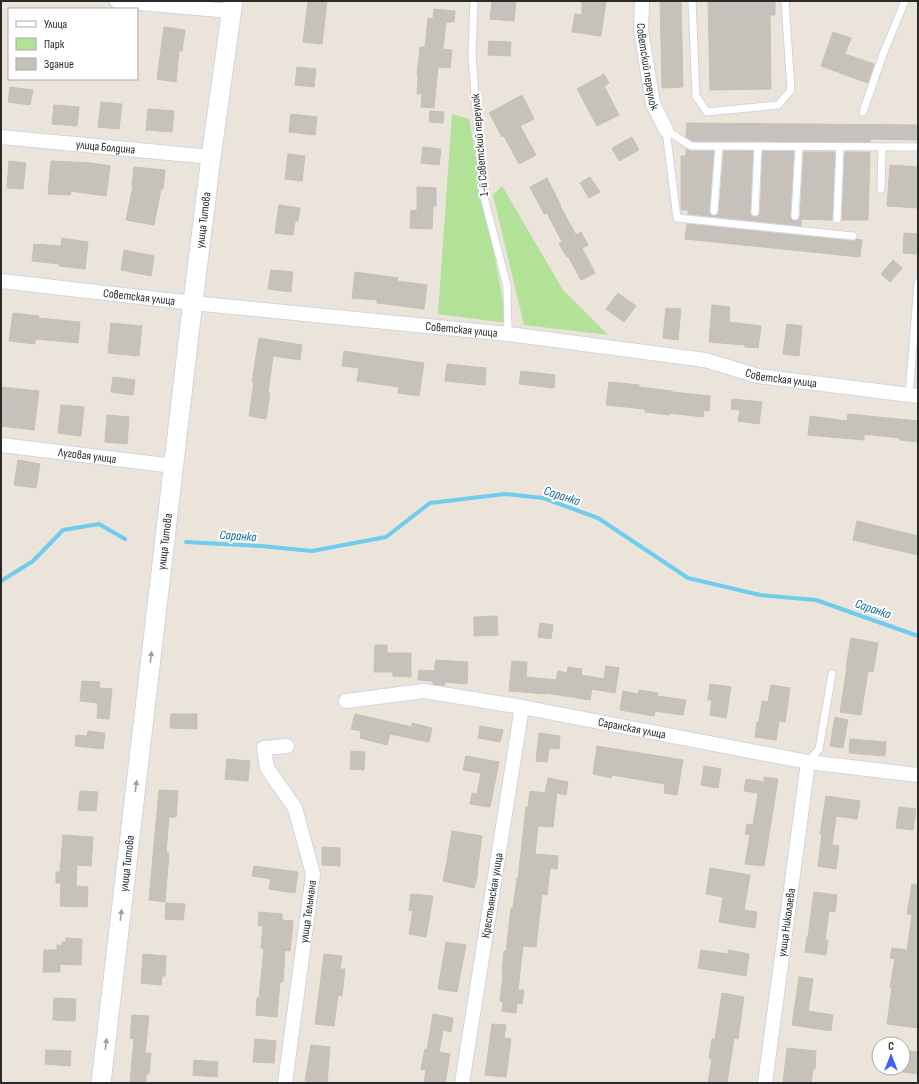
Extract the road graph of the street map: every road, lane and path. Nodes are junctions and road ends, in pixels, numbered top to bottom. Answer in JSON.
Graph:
{"nodes":[{"id":1,"x":117,"y":1,"type":"edge"},
{"id":2,"x":474,"y":1,"type":"edge"},
{"id":3,"x":642,"y":1,"type":"edge"},
{"id":4,"x":692,"y":1,"type":"edge"},
{"id":5,"x":784,"y":1,"type":"edge"},
{"id":6,"x":905,"y":1,"type":"edge"},
{"id":7,"x":232,"y":6,"type":"edge"},
{"id":8,"x":863,"y":112,"type":"dead end"},
{"id":9,"x":666,"y":130,"type":"junction"},
{"id":10,"x":1,"y":137,"type":"edge"},
{"id":11,"x":719,"y":146,"type":"junction"},
{"id":12,"x":758,"y":146,"type":"junction"},
{"id":13,"x":799,"y":146,"type":"junction"},
{"id":14,"x":840,"y":147,"type":"junction"},
{"id":15,"x":882,"y":147,"type":"junction"},
{"id":16,"x":918,"y":148,"type":"edge"},
{"id":17,"x":211,"y":157,"type":"junction"},
{"id":18,"x":881,"y":189,"type":"dead end"},
{"id":19,"x":714,"y":211,"type":"dead end"},
{"id":20,"x":754,"y":212,"type":"dead end"},
{"id":21,"x":795,"y":216,"type":"dead end"},
{"id":22,"x":837,"y":219,"type":"dead end"},
{"id":23,"x":853,"y":236,"type":"dead end"},
{"id":24,"x":1,"y":282,"type":"edge"},
{"id":25,"x":918,"y":283,"type":"edge"},
{"id":26,"x":193,"y":303,"type":"junction"},
{"id":27,"x":508,"y":334,"type":"junction"},
{"id":28,"x":913,"y":396,"type":"edge"},
{"id":29,"x":1,"y":444,"type":"edge"},
{"id":30,"x":174,"y":466,"type":"junction"},
{"id":31,"x":832,"y":674,"type":"dead end"},
{"id":32,"x":346,"y":701,"type":"dead end"},
{"id":33,"x":522,"y":707,"type":"junction"},
{"id":34,"x":287,"y":746,"type":"dead end"},
{"id":35,"x":808,"y":762,"type":"junction"},
{"id":36,"x":918,"y":775,"type":"edge"},
{"id":37,"x":101,"y":1083,"type":"edge"},
{"id":38,"x":285,"y":1083,"type":"edge"},
{"id":39,"x":462,"y":1083,"type":"edge"},
{"id":40,"x":764,"y":1083,"type":"edge"}],
"edges":[{"from":1,"to":7,"type":"street"},
{"from":2,"to":27,"type":"lane","name":"1-й Советский переулок"},
{"from":3,"to":9,"type":"street","name":"Советский переулок"},
{"from":4,"to":5,"type":"lane"},
{"from":6,"to":8,"type":"lane"},
{"from":7,"to":17,"type":"main road","name":"улица Титова"},
{"from":9,"to":11,"type":"lane"},
{"from":9,"to":23,"type":"lane"},
{"from":10,"to":17,"type":"street","name":"улица Болдина"},
{"from":11,"to":12,"type":"lane"},
{"from":11,"to":19,"type":"lane"},
{"from":12,"to":13,"type":"lane"},
{"from":12,"to":20,"type":"lane"},
{"from":13,"to":14,"type":"lane"},
{"from":13,"to":21,"type":"lane"},
{"from":14,"to":15,"type":"lane"},
{"from":14,"to":22,"type":"lane"},
{"from":15,"to":16,"type":"lane"},
{"from":15,"to":18,"type":"lane"},
{"from":17,"to":26,"type":"main road","name":"улица Титова"},
{"from":24,"to":26,"type":"street","name":"Советская улица"},
{"from":25,"to":28,"type":"lane"},
{"from":26,"to":27,"type":"street","name":"Советская улица"},
{"from":26,"to":30,"type":"main road","name":"улица Титова"},
{"from":27,"to":28,"type":"street","name":"Советская улица"},
{"from":29,"to":30,"type":"street","name":"Луговая улица"},
{"from":37,"to":30,"type":"main road","name":"улица Титова","one_way":true},
{"from":31,"to":35,"type":"lane"},
{"from":32,"to":33,"type":"street","name":"Саранская улица"},
{"from":33,"to":35,"type":"street","name":"Саранская улица"},
{"from":33,"to":39,"type":"street","name":"Крестьянская улица"},
{"from":34,"to":38,"type":"street","name":"улица Тельмана"},
{"from":35,"to":36,"type":"street","name":"Саранская улица"},
{"from":35,"to":40,"type":"street","name":"улица Николаева"}]}
